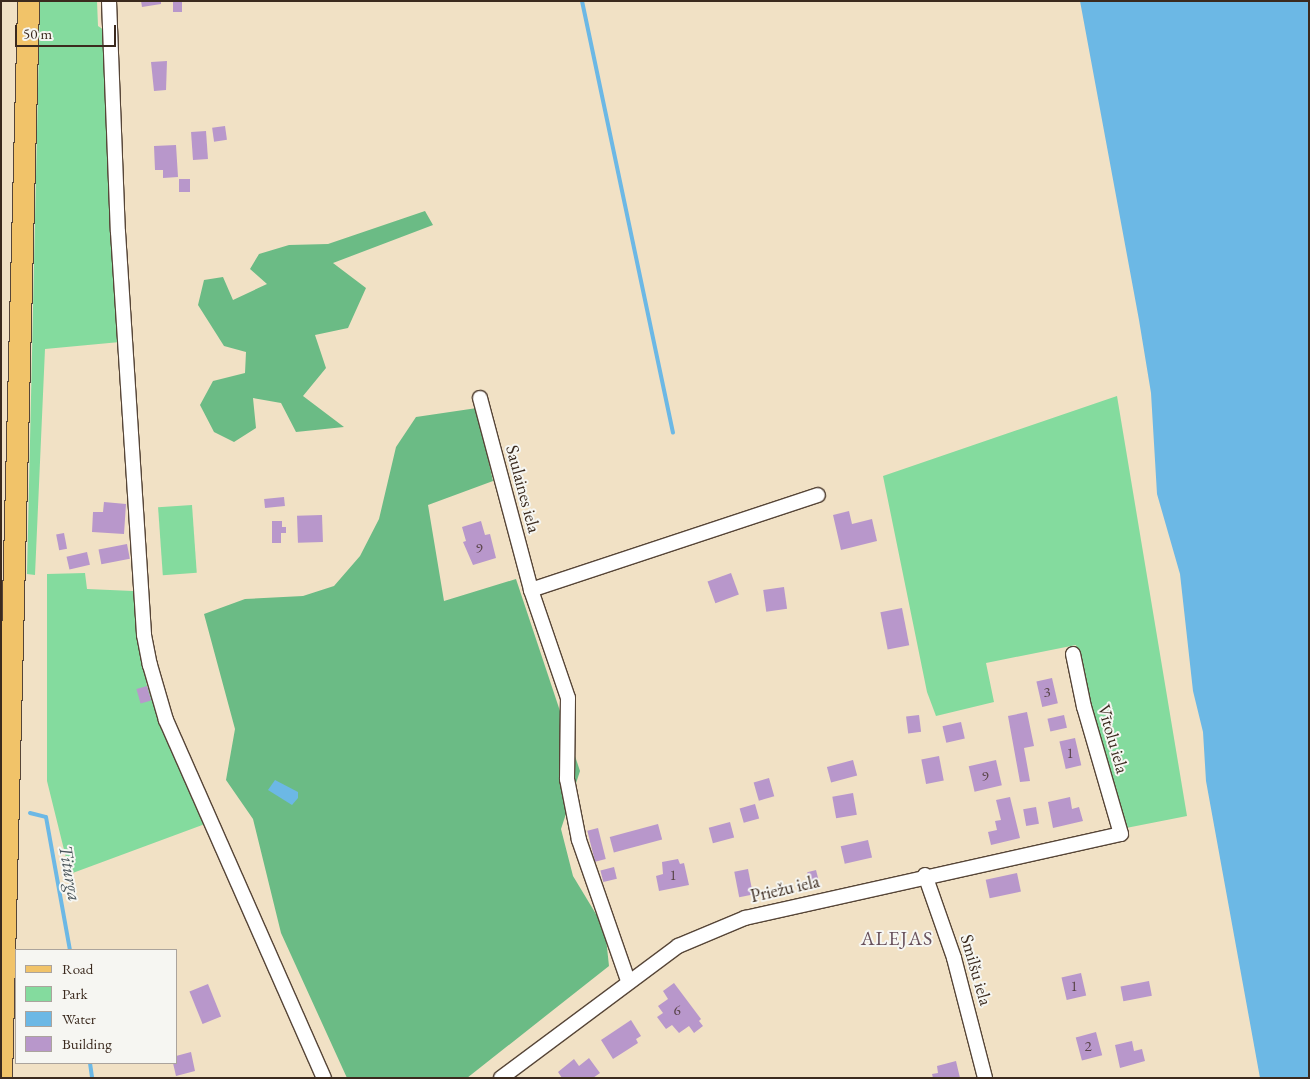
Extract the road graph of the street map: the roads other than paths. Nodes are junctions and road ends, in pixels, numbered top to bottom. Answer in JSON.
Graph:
{"nodes":[{"id":1,"x":28,"y":1,"type":"edge"},
{"id":2,"x":109,"y":1,"type":"edge"},
{"id":3,"x":480,"y":398,"type":"dead end"},
{"id":4,"x":818,"y":495,"type":"dead end"},
{"id":5,"x":531,"y":590,"type":"junction"},
{"id":6,"x":1073,"y":654,"type":"dead end"},
{"id":7,"x":1121,"y":834,"type":"joint"},
{"id":8,"x":925,"y":876,"type":"junction"},
{"id":9,"x":628,"y":981,"type":"junction"},
{"id":10,"x":2,"y":1078,"type":"edge"},
{"id":11,"x":324,"y":1078,"type":"edge"},
{"id":12,"x":500,"y":1078,"type":"edge"},
{"id":13,"x":985,"y":1078,"type":"edge"}],
"edges":[{"from":1,"to":10,"type":"main road"},
{"from":2,"to":11,"type":"street"},
{"from":3,"to":5,"type":"street","name":"Saulaines iela"},
{"from":4,"to":5,"type":"street"},
{"from":5,"to":9,"type":"street","name":"Saulaines iela"},
{"from":6,"to":7,"type":"street","name":"Vītolu iela"},
{"from":7,"to":8,"type":"street","name":"Priežu iela"},
{"from":8,"to":9,"type":"street","name":"Priežu iela"},
{"from":8,"to":13,"type":"street","name":"Smilšu iela"},
{"from":9,"to":12,"type":"street","name":"Priežu iela"}]}
